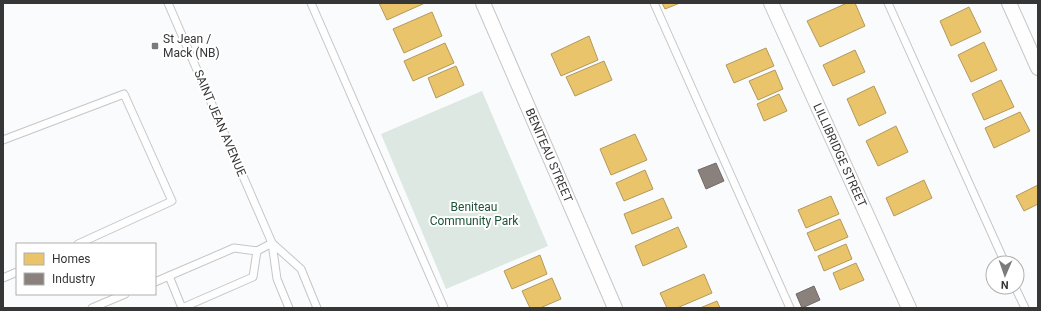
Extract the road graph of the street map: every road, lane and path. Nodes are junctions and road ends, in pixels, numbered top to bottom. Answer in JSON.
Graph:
{"nodes":[{"id":1,"x":168,"y":3,"type":"edge"},
{"id":2,"x":311,"y":3,"type":"edge"},
{"id":3,"x":483,"y":3,"type":"edge"},
{"id":4,"x":654,"y":3,"type":"edge"},
{"id":5,"x":771,"y":3,"type":"edge"},
{"id":6,"x":888,"y":3,"type":"edge"},
{"id":7,"x":1009,"y":3,"type":"edge"},
{"id":8,"x":1038,"y":68,"type":"edge"},
{"id":9,"x":3,"y":140,"type":"edge"},
{"id":10,"x":80,"y":243,"type":"edge"},
{"id":11,"x":272,"y":243,"type":"junction"},
{"id":12,"x":257,"y":251,"type":"junction"},
{"id":13,"x":1000,"y":255,"type":"edge"},
{"id":14,"x":16,"y":272,"type":"edge"},
{"id":15,"x":169,"y":276,"type":"junction"},
{"id":16,"x":3,"y":278,"type":"edge"},
{"id":17,"x":156,"y":282,"type":"edge"},
{"id":18,"x":123,"y":295,"type":"edge"},
{"id":19,"x":1019,"y":295,"type":"edge"},
{"id":20,"x":92,"y":308,"type":"edge"},
{"id":21,"x":182,"y":308,"type":"edge"},
{"id":22,"x":289,"y":308,"type":"edge"},
{"id":23,"x":317,"y":308,"type":"edge"},
{"id":24,"x":444,"y":308,"type":"edge"},
{"id":25,"x":615,"y":308,"type":"edge"},
{"id":26,"x":790,"y":308,"type":"edge"},
{"id":27,"x":909,"y":308,"type":"edge"},
{"id":28,"x":1025,"y":308,"type":"edge"}],
"edges":[{"from":1,"to":11,"type":"lane","name":"SAINT JEAN AVENUE"},
{"from":2,"to":24,"type":"lane"},
{"from":3,"to":25,"type":"street","name":"BENITEAU STREET"},
{"from":4,"to":26,"type":"lane"},
{"from":5,"to":27,"type":"street","name":"LILLIBRIDGE STREET"},
{"from":6,"to":13,"type":"lane"},
{"from":7,"to":8,"type":"street"},
{"from":9,"to":10,"type":"lane"},
{"from":11,"to":12,"type":"lane"},
{"from":11,"to":22,"type":"lane"},
{"from":11,"to":23,"type":"lane"},
{"from":12,"to":15,"type":"lane"},
{"from":12,"to":21,"type":"lane"},
{"from":14,"to":16,"type":"lane"},
{"from":15,"to":17,"type":"lane"},
{"from":15,"to":21,"type":"lane"},
{"from":18,"to":20,"type":"lane"},
{"from":19,"to":28,"type":"lane"}]}
